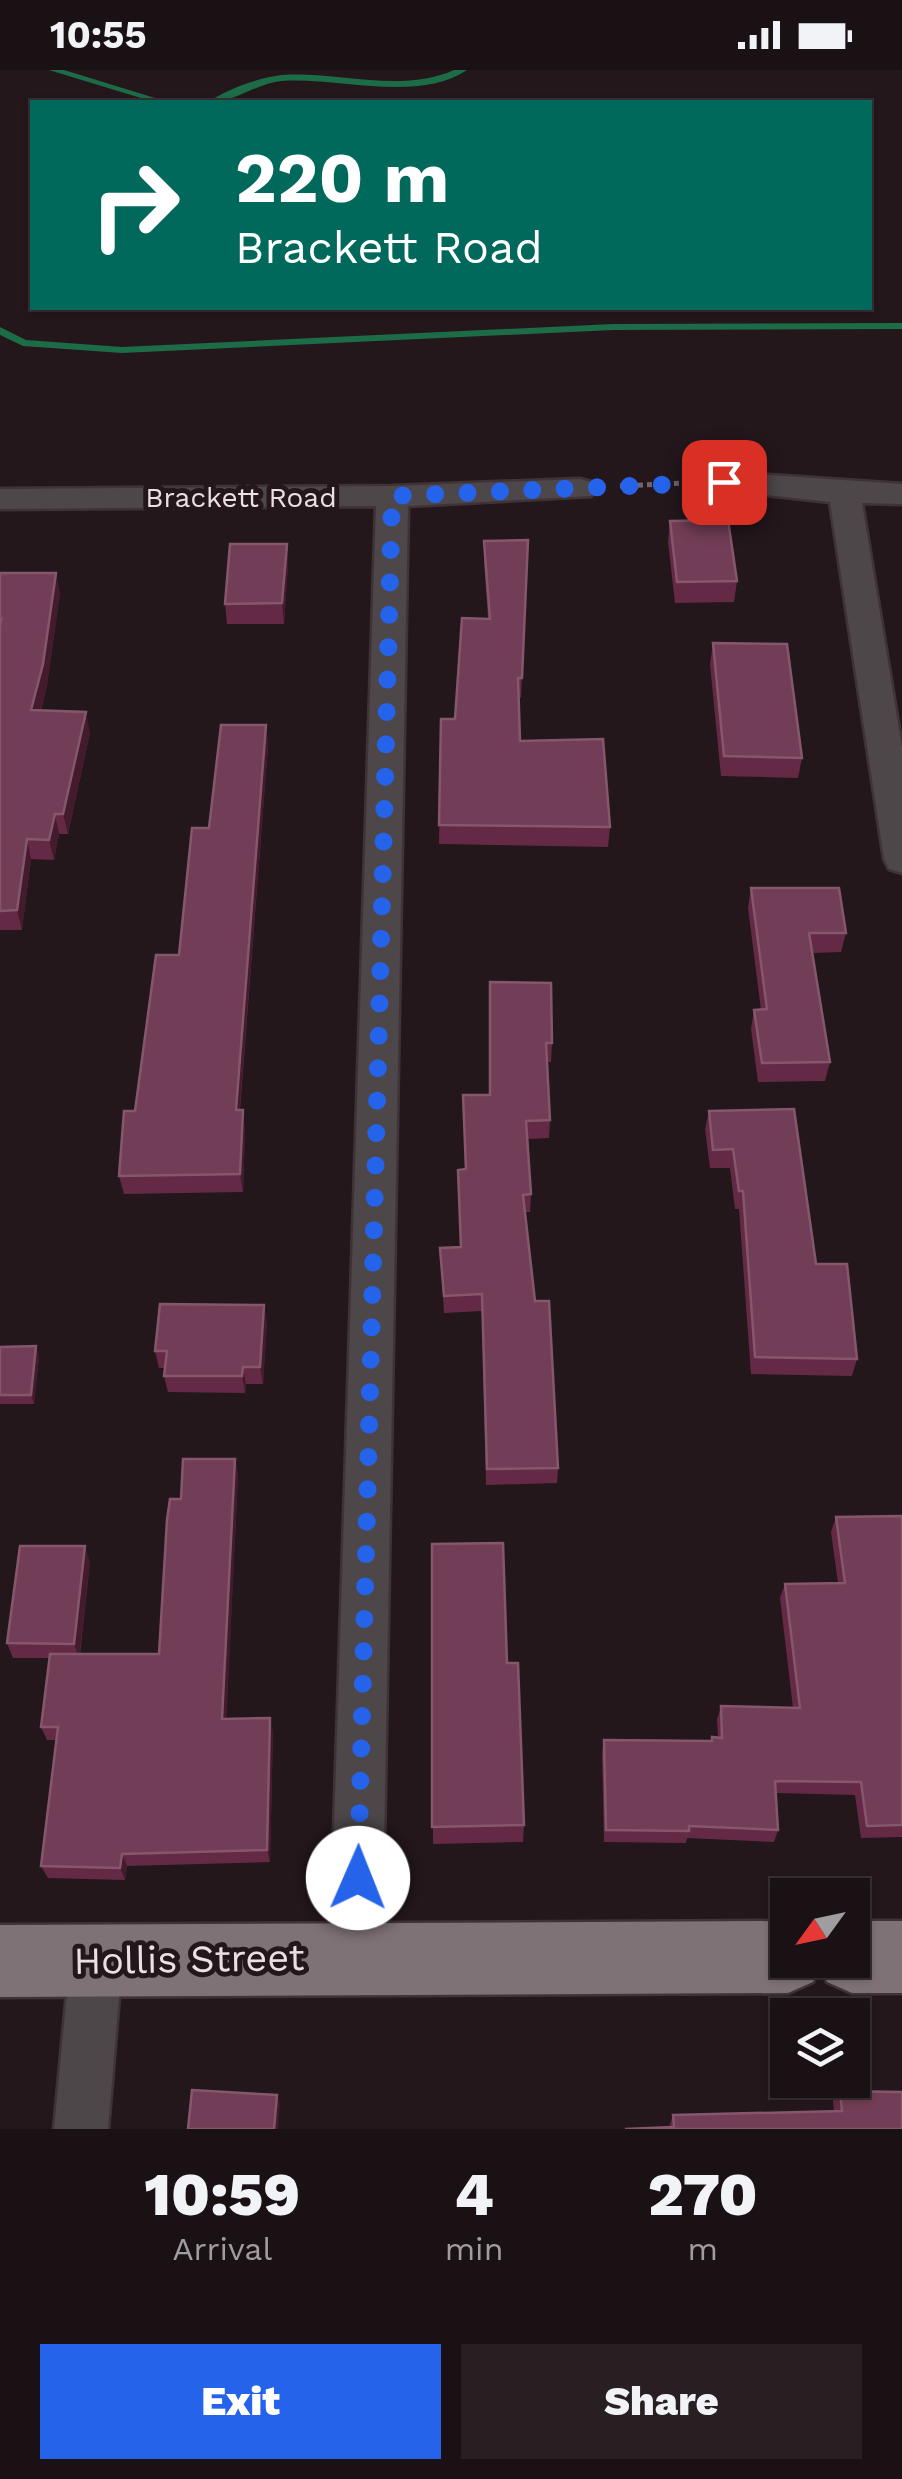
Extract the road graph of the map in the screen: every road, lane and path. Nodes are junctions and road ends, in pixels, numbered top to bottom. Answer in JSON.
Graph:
{"nodes":[{"id":1,"x":724,"y":482,"type":"joint"},
{"id":2,"x":580,"y":489,"type":"joint"},
{"id":3,"x":844,"y":493,"type":"junction"},
{"id":4,"x":902,"y":494,"type":"edge"},
{"id":5,"x":392,"y":496,"type":"junction"},
{"id":6,"x":0,"y":499,"type":"edge"},
{"id":7,"x":902,"y":859,"type":"edge"},
{"id":8,"x":770,"y":1957,"type":"edge"},
{"id":9,"x":870,"y":1957,"type":"edge"},
{"id":10,"x":902,"y":1957,"type":"edge"},
{"id":11,"x":356,"y":1958,"type":"junction"},
{"id":12,"x":96,"y":1960,"type":"junction"},
{"id":13,"x":0,"y":1961,"type":"edge"},
{"id":14,"x":81,"y":2129,"type":"edge"}],
"edges":[{"from":1,"to":2,"type":"path"},
{"from":1,"to":3,"type":"street"},
{"from":2,"to":5,"type":"street","name":"Brackett Road"},
{"from":3,"to":4,"type":"street"},
{"from":3,"to":7,"type":"street"},
{"from":5,"to":6,"type":"street","name":"Brackett Road"},
{"from":5,"to":11,"type":"street"},
{"from":8,"to":11,"type":"main road","name":"Hollis Street"},
{"from":9,"to":10,"type":"main road"},
{"from":11,"to":12,"type":"main road","name":"Hollis Street"},
{"from":12,"to":13,"type":"main road","name":"Hollis Street"},
{"from":12,"to":14,"type":"street"}]}
